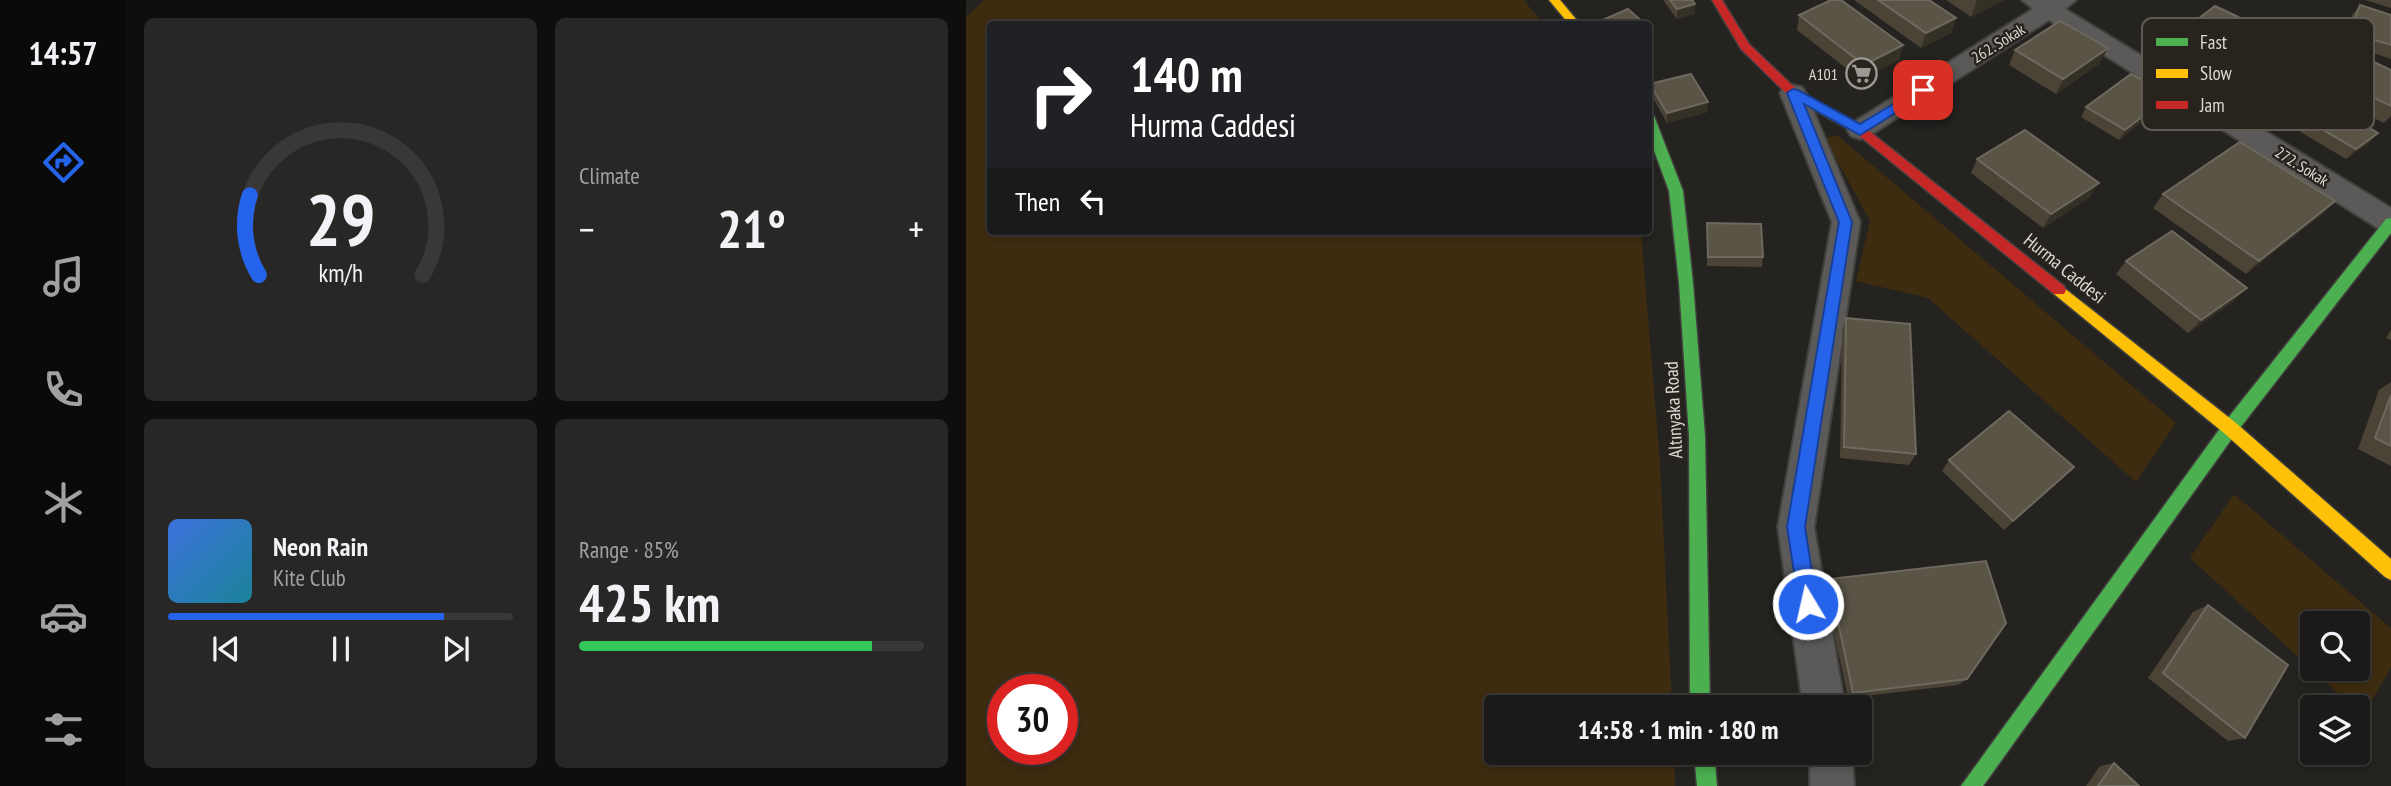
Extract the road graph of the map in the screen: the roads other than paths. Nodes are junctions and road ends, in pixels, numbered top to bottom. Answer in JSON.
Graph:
{"nodes":[{"id":1,"x":1553,"y":0,"type":"edge"},
{"id":2,"x":1717,"y":0,"type":"edge"},
{"id":3,"x":2049,"y":3,"type":"edge"},
{"id":4,"x":1572,"y":21,"type":"edge"},
{"id":5,"x":2142,"y":63,"type":"edge"},
{"id":6,"x":1793,"y":93,"type":"junction"},
{"id":7,"x":1652,"y":128,"type":"edge"},
{"id":8,"x":1860,"y":130,"type":"junction"},
{"id":9,"x":2246,"y":130,"type":"edge"},
{"id":10,"x":2391,"y":223,"type":"edge"},
{"id":11,"x":2230,"y":428,"type":"junction"},
{"id":12,"x":2391,"y":570,"type":"edge"},
{"id":13,"x":1700,"y":695,"type":"edge"},
{"id":14,"x":1822,"y":695,"type":"edge"},
{"id":15,"x":1705,"y":765,"type":"edge"},
{"id":16,"x":1831,"y":765,"type":"edge"},
{"id":17,"x":1707,"y":786,"type":"edge"},
{"id":18,"x":1832,"y":786,"type":"edge"},
{"id":19,"x":1971,"y":786,"type":"edge"}],
"edges":[{"from":1,"to":4,"type":"street"},
{"from":2,"to":6,"type":"street","name":"Hurma Caddesi"},
{"from":3,"to":5,"type":"street","name":"272. Sokak"},
{"from":3,"to":8,"type":"street","name":"262. Sokak"},
{"from":6,"to":8,"type":"street","name":"Hurma Caddesi"},
{"from":6,"to":14,"type":"street"},
{"from":7,"to":13,"type":"street","name":"Altınyaka Road"},
{"from":8,"to":11,"type":"street","name":"Hurma Caddesi"},
{"from":9,"to":10,"type":"street","name":"272. Sokak"},
{"from":10,"to":11,"type":"street"},
{"from":11,"to":12,"type":"street","name":"Hurma Caddesi"},
{"from":11,"to":19,"type":"street"},
{"from":15,"to":17,"type":"street"},
{"from":16,"to":18,"type":"street"}]}
